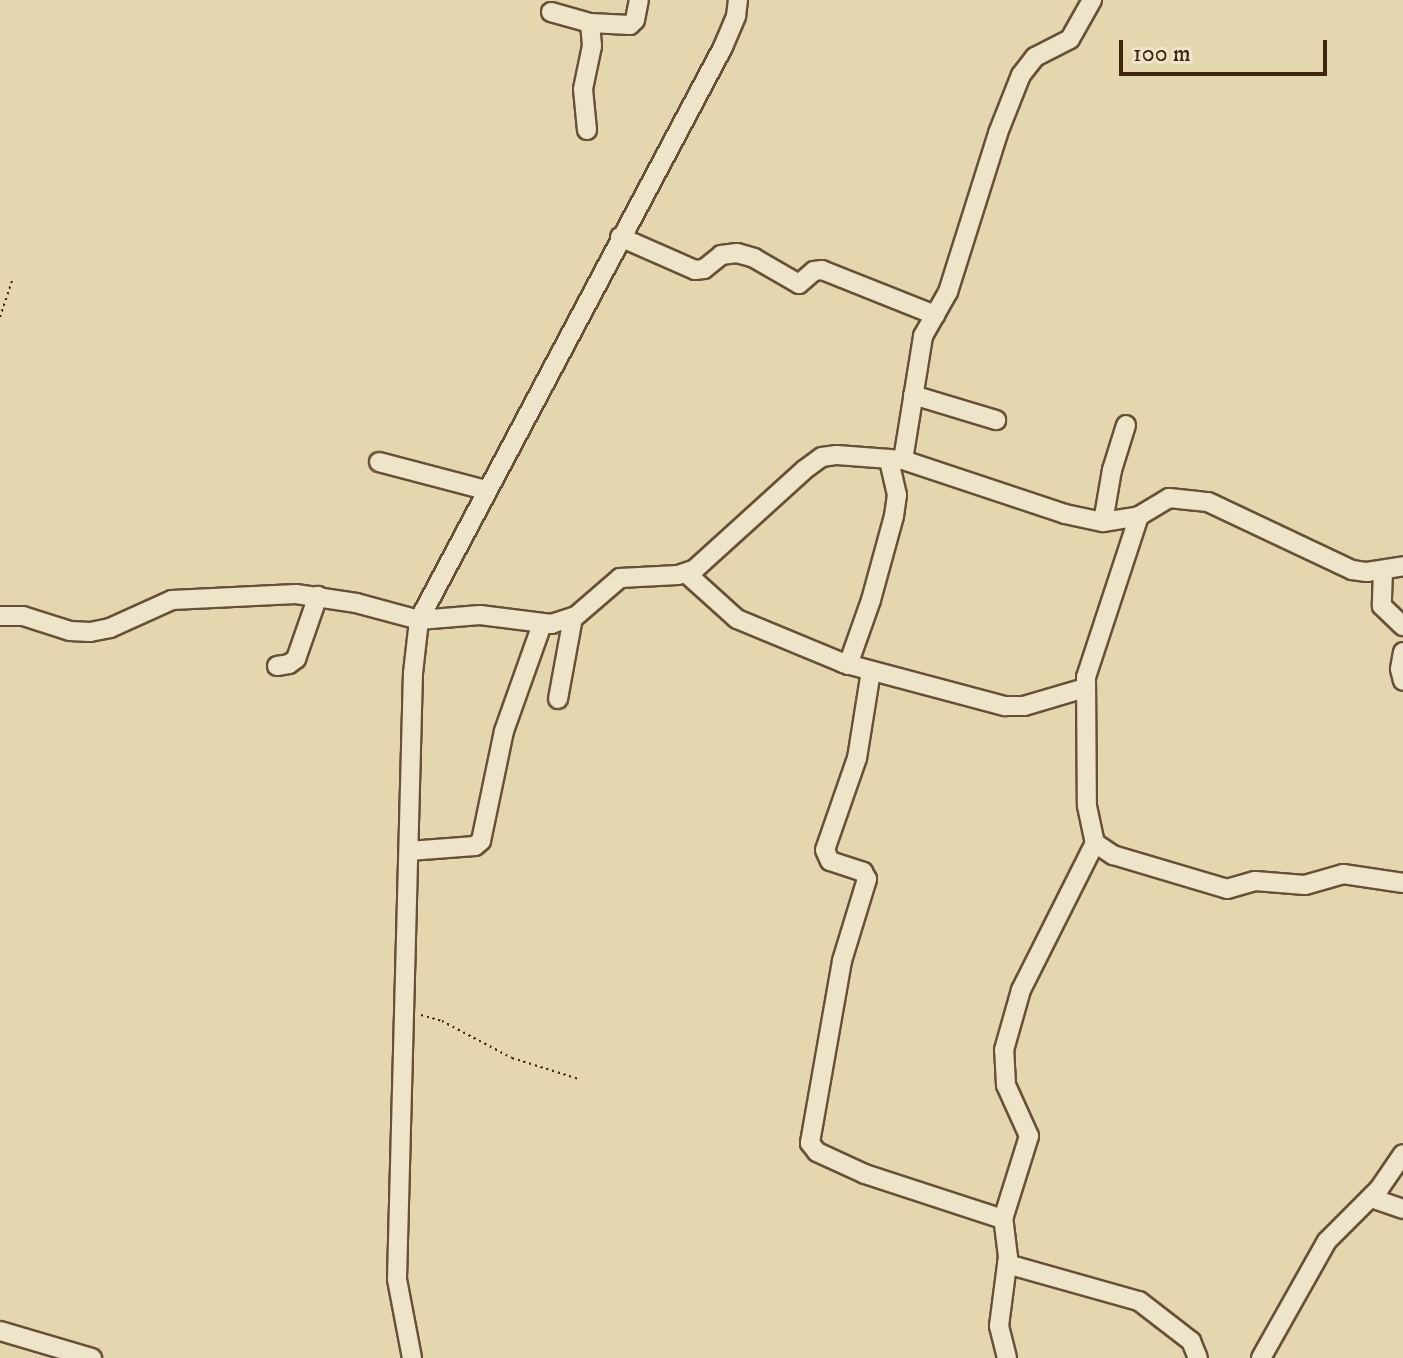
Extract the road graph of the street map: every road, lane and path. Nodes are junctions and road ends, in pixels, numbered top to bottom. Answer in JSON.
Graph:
{"nodes":[{"id":1,"x":639,"y":0,"type":"edge"},
{"id":2,"x":738,"y":0,"type":"edge"},
{"id":3,"x":1092,"y":0,"type":"edge"},
{"id":4,"x":551,"y":12,"type":"dead end"},
{"id":5,"x":590,"y":23,"type":"junction"},
{"id":6,"x":587,"y":130,"type":"dead end"},
{"id":7,"x":620,"y":237,"type":"junction"},
{"id":8,"x":13,"y":278,"type":"dead end"},
{"id":9,"x":935,"y":315,"type":"junction"},
{"id":10,"x":0,"y":317,"type":"edge"},
{"id":11,"x":913,"y":395,"type":"junction"},
{"id":12,"x":996,"y":420,"type":"dead end"},
{"id":13,"x":1126,"y":425,"type":"dead end"},
{"id":14,"x":896,"y":459,"type":"junction"},
{"id":15,"x":379,"y":462,"type":"dead end"},
{"id":16,"x":486,"y":490,"type":"junction"},
{"id":17,"x":1139,"y":516,"type":"junction"},
{"id":18,"x":1103,"y":522,"type":"junction"},
{"id":19,"x":1403,"y":566,"type":"edge"},
{"id":20,"x":1383,"y":570,"type":"junction"},
{"id":21,"x":687,"y":574,"type":"junction"},
{"id":22,"x":318,"y":596,"type":"junction"},
{"id":23,"x":0,"y":616,"type":"edge"},
{"id":24,"x":573,"y":617,"type":"junction"},
{"id":25,"x":419,"y":620,"type":"junction"},
{"id":26,"x":542,"y":624,"type":"junction"},
{"id":27,"x":1403,"y":626,"type":"edge"},
{"id":28,"x":1403,"y":652,"type":"edge"},
{"id":29,"x":848,"y":665,"type":"junction"},
{"id":30,"x":277,"y":666,"type":"dead end"},
{"id":31,"x":871,"y":671,"type":"junction"},
{"id":32,"x":1403,"y":681,"type":"edge"},
{"id":33,"x":1085,"y":688,"type":"junction"},
{"id":34,"x":558,"y":699,"type":"dead end"},
{"id":35,"x":1095,"y":843,"type":"junction"},
{"id":36,"x":409,"y":851,"type":"junction"},
{"id":37,"x":1403,"y":883,"type":"edge"},
{"id":38,"x":404,"y":1013,"type":"junction"},
{"id":39,"x":579,"y":1079,"type":"dead end"},
{"id":40,"x":1403,"y":1154,"type":"edge"},
{"id":41,"x":1371,"y":1198,"type":"junction"},
{"id":42,"x":1403,"y":1209,"type":"edge"},
{"id":43,"x":1003,"y":1219,"type":"junction"},
{"id":44,"x":1007,"y":1264,"type":"junction"},
{"id":45,"x":0,"y":1331,"type":"edge"},
{"id":46,"x":92,"y":1358,"type":"edge"},
{"id":47,"x":412,"y":1358,"type":"edge"},
{"id":48,"x":1007,"y":1358,"type":"edge"},
{"id":49,"x":1198,"y":1358,"type":"edge"},
{"id":50,"x":1261,"y":1358,"type":"edge"}],
"edges":[{"from":1,"to":5,"type":"street"},
{"from":2,"to":7,"type":"street"},
{"from":3,"to":9,"type":"street"},
{"from":4,"to":5,"type":"street"},
{"from":5,"to":6,"type":"street"},
{"from":7,"to":9,"type":"street"},
{"from":7,"to":16,"type":"street"},
{"from":8,"to":10,"type":"path"},
{"from":9,"to":11,"type":"street"},
{"from":11,"to":12,"type":"street"},
{"from":11,"to":14,"type":"street"},
{"from":13,"to":18,"type":"street"},
{"from":14,"to":18,"type":"street"},
{"from":14,"to":21,"type":"street"},
{"from":14,"to":29,"type":"street"},
{"from":15,"to":16,"type":"street"},
{"from":16,"to":25,"type":"street"},
{"from":17,"to":18,"type":"street"},
{"from":17,"to":20,"type":"street"},
{"from":17,"to":33,"type":"street"},
{"from":19,"to":20,"type":"street"},
{"from":20,"to":27,"type":"street"},
{"from":21,"to":24,"type":"street"},
{"from":21,"to":29,"type":"street"},
{"from":22,"to":23,"type":"street"},
{"from":22,"to":25,"type":"street"},
{"from":22,"to":30,"type":"street"},
{"from":24,"to":26,"type":"street"},
{"from":24,"to":34,"type":"street"},
{"from":25,"to":26,"type":"street"},
{"from":25,"to":36,"type":"street"},
{"from":26,"to":36,"type":"street"},
{"from":28,"to":32,"type":"street"},
{"from":29,"to":31,"type":"street"},
{"from":31,"to":33,"type":"street"},
{"from":31,"to":43,"type":"street"},
{"from":33,"to":35,"type":"street"},
{"from":35,"to":37,"type":"street"},
{"from":35,"to":43,"type":"street"},
{"from":36,"to":38,"type":"street"},
{"from":38,"to":39,"type":"path"},
{"from":38,"to":47,"type":"street"},
{"from":40,"to":41,"type":"street"},
{"from":41,"to":42,"type":"street"},
{"from":41,"to":50,"type":"street"},
{"from":43,"to":44,"type":"street"},
{"from":44,"to":48,"type":"street"},
{"from":44,"to":49,"type":"street"},
{"from":45,"to":46,"type":"street"}]}
